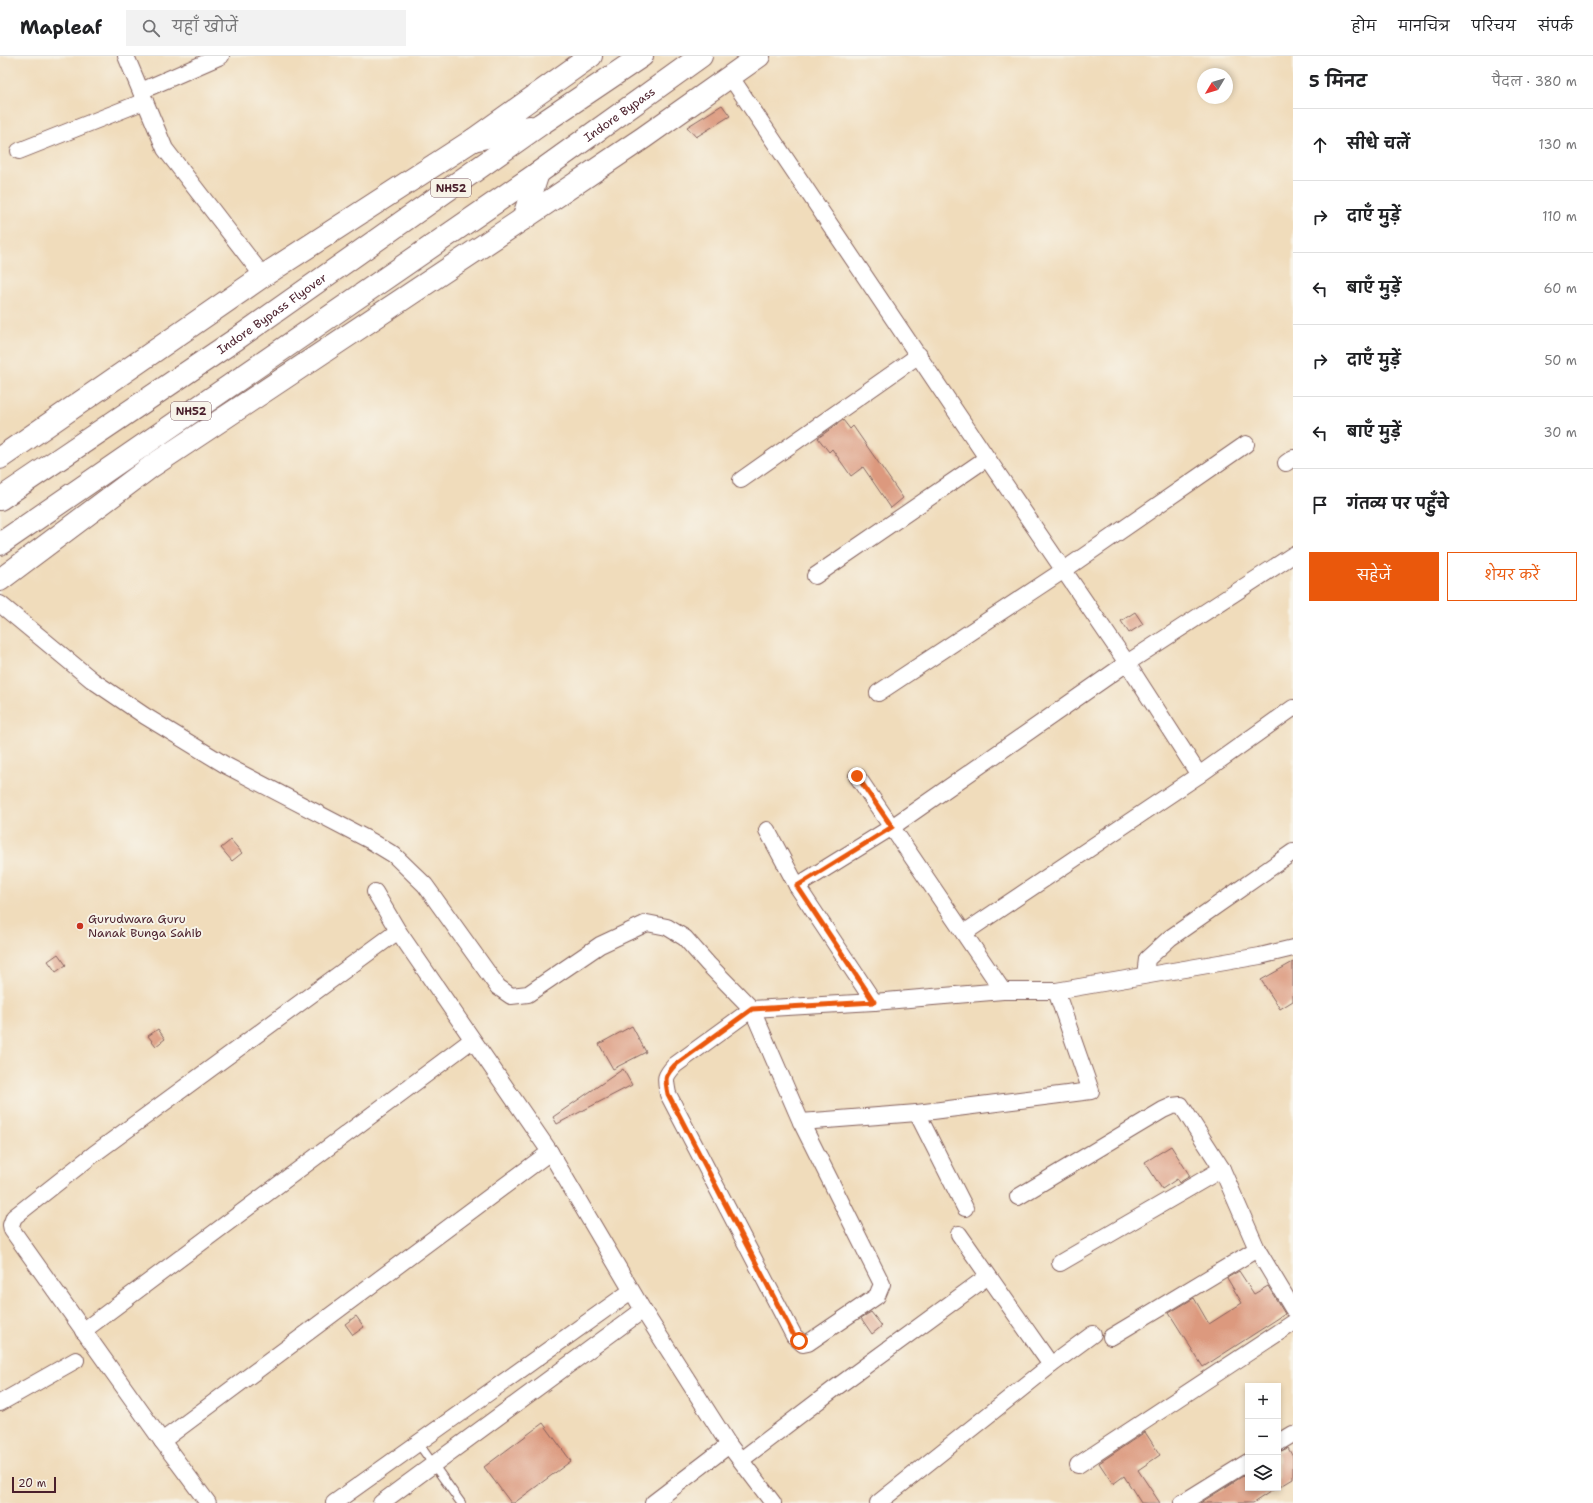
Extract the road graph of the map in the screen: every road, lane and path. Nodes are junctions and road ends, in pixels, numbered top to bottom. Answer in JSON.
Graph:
{"nodes":[{"id":1,"x":126,"y":56,"type":"edge"},
{"id":2,"x":221,"y":56,"type":"edge"},
{"id":3,"x":591,"y":56,"type":"edge"},
{"id":4,"x":642,"y":56,"type":"edge"},
{"id":5,"x":702,"y":56,"type":"edge"},
{"id":6,"x":759,"y":56,"type":"edge"},
{"id":7,"x":730,"y":76,"type":"junction"},
{"id":8,"x":143,"y":96,"type":"junction"},
{"id":9,"x":541,"y":124,"type":"junction"},
{"id":10,"x":473,"y":140,"type":"junction"},
{"id":11,"x":19,"y":151,"type":"dead end"},
{"id":12,"x":538,"y":173,"type":"junction"},
{"id":13,"x":523,"y":219,"type":"junction"},
{"id":14,"x":263,"y":276,"type":"junction"},
{"id":15,"x":919,"y":355,"type":"junction"},
{"id":16,"x":1246,"y":444,"type":"dead end"},
{"id":17,"x":0,"y":458,"type":"edge"},
{"id":18,"x":987,"y":458,"type":"junction"},
{"id":19,"x":740,"y":480,"type":"dead end"},
{"id":20,"x":0,"y":499,"type":"edge"},
{"id":21,"x":0,"y":544,"type":"edge"},
{"id":22,"x":1293,"y":555,"type":"edge"},
{"id":23,"x":1064,"y":570,"type":"junction"},
{"id":24,"x":815,"y":576,"type":"dead end"},
{"id":25,"x":0,"y":580,"type":"edge"},
{"id":26,"x":0,"y":604,"type":"edge"},
{"id":27,"x":1127,"y":663,"type":"junction"},
{"id":28,"x":878,"y":693,"type":"dead end"},
{"id":29,"x":1293,"y":708,"type":"edge"},
{"id":30,"x":1199,"y":775,"type":"junction"},
{"id":31,"x":857,"y":776,"type":"dead end"},
{"id":32,"x":892,"y":827,"type":"junction"},
{"id":33,"x":767,"y":830,"type":"dead end"},
{"id":34,"x":1293,"y":852,"type":"edge"},
{"id":35,"x":797,"y":886,"type":"junction"},
{"id":36,"x":375,"y":892,"type":"dead end"},
{"id":37,"x":398,"y":931,"type":"junction"},
{"id":38,"x":964,"y":933,"type":"junction"},
{"id":39,"x":1293,"y":948,"type":"edge"},
{"id":40,"x":1145,"y":975,"type":"junction"},
{"id":41,"x":1003,"y":991,"type":"junction"},
{"id":42,"x":1056,"y":991,"type":"junction"},
{"id":43,"x":874,"y":1002,"type":"junction"},
{"id":44,"x":752,"y":1009,"type":"junction"},
{"id":45,"x":472,"y":1040,"type":"junction"},
{"id":46,"x":917,"y":1113,"type":"junction"},
{"id":47,"x":801,"y":1122,"type":"junction"},
{"id":48,"x":550,"y":1152,"type":"junction"},
{"id":49,"x":1222,"y":1169,"type":"junction"},
{"id":50,"x":1018,"y":1197,"type":"dead end"},
{"id":51,"x":965,"y":1208,"type":"dead end"},
{"id":52,"x":959,"y":1234,"type":"dead end"},
{"id":53,"x":1257,"y":1249,"type":"junction"},
{"id":54,"x":1060,"y":1263,"type":"dead end"},
{"id":55,"x":988,"y":1276,"type":"junction"},
{"id":56,"x":631,"y":1291,"type":"junction"},
{"id":57,"x":643,"y":1310,"type":"junction"},
{"id":58,"x":1293,"y":1310,"type":"edge"},
{"id":59,"x":1293,"y":1323,"type":"edge"},
{"id":60,"x":83,"y":1331,"type":"junction"},
{"id":61,"x":1094,"y":1334,"type":"dead end"},
{"id":62,"x":1111,"y":1337,"type":"dead end"},
{"id":63,"x":76,"y":1360,"type":"dead end"},
{"id":64,"x":1051,"y":1366,"type":"junction"},
{"id":65,"x":0,"y":1403,"type":"edge"},
{"id":66,"x":1293,"y":1434,"type":"edge"},
{"id":67,"x":162,"y":1441,"type":"junction"},
{"id":68,"x":1281,"y":1441,"type":"edge"},
{"id":69,"x":418,"y":1443,"type":"junction"},
{"id":70,"x":729,"y":1445,"type":"junction"},
{"id":71,"x":741,"y":1460,"type":"junction"},
{"id":72,"x":1245,"y":1464,"type":"edge"},
{"id":73,"x":433,"y":1465,"type":"junction"},
{"id":74,"x":1078,"y":1465,"type":"dead end"},
{"id":75,"x":208,"y":1503,"type":"edge"},
{"id":76,"x":334,"y":1503,"type":"edge"},
{"id":77,"x":381,"y":1503,"type":"edge"},
{"id":78,"x":461,"y":1503,"type":"edge"},
{"id":79,"x":653,"y":1503,"type":"edge"},
{"id":80,"x":773,"y":1503,"type":"edge"},
{"id":81,"x":878,"y":1503,"type":"edge"},
{"id":82,"x":1182,"y":1503,"type":"edge"}],
"edges":[{"from":1,"to":8,"type":"street"},
{"from":2,"to":8,"type":"street"},
{"from":3,"to":10,"type":"main road"},
{"from":4,"to":9,"type":"main road","number":"NH52"},
{"from":5,"to":12,"type":"main road","name":"Indore Bypass","number":"NH52"},
{"from":6,"to":7,"type":"main road"},
{"from":7,"to":13,"type":"main road"},
{"from":7,"to":15,"type":"street"},
{"from":8,"to":11,"type":"street"},
{"from":8,"to":14,"type":"street"},
{"from":9,"to":10,"type":"main road"},
{"from":9,"to":20,"type":"main road","name":"Indore Bypass Flyover","number":"NH52"},
{"from":10,"to":14,"type":"main road"},
{"from":12,"to":13,"type":"main road"},
{"from":12,"to":21,"type":"main road","number":"NH52"},
{"from":13,"to":25,"type":"main road"},
{"from":14,"to":17,"type":"main road"},
{"from":15,"to":18,"type":"street"},
{"from":15,"to":19,"type":"street"},
{"from":16,"to":23,"type":"street"},
{"from":18,"to":23,"type":"street"},
{"from":18,"to":24,"type":"street"},
{"from":22,"to":27,"type":"street"},
{"from":23,"to":27,"type":"street"},
{"from":23,"to":28,"type":"street"},
{"from":26,"to":44,"type":"street"},
{"from":27,"to":30,"type":"street"},
{"from":27,"to":32,"type":"street"},
{"from":29,"to":30,"type":"street"},
{"from":30,"to":38,"type":"street"},
{"from":31,"to":32,"type":"street"},
{"from":32,"to":35,"type":"street"},
{"from":32,"to":38,"type":"street"},
{"from":33,"to":35,"type":"street"},
{"from":34,"to":40,"type":"street"},
{"from":35,"to":43,"type":"street"},
{"from":36,"to":37,"type":"street"},
{"from":37,"to":45,"type":"street"},
{"from":37,"to":60,"type":"street"},
{"from":38,"to":41,"type":"street"},
{"from":39,"to":40,"type":"street"},
{"from":40,"to":42,"type":"street"},
{"from":41,"to":42,"type":"street"},
{"from":41,"to":43,"type":"street"},
{"from":42,"to":46,"type":"street"},
{"from":43,"to":44,"type":"street"},
{"from":44,"to":47,"type":"street"},
{"from":44,"to":47,"type":"street"},
{"from":45,"to":48,"type":"street"},
{"from":45,"to":60,"type":"street"},
{"from":46,"to":47,"type":"street"},
{"from":46,"to":51,"type":"street"},
{"from":48,"to":56,"type":"street"},
{"from":48,"to":67,"type":"street"},
{"from":49,"to":50,"type":"street"},
{"from":49,"to":53,"type":"street"},
{"from":49,"to":54,"type":"street"},
{"from":52,"to":55,"type":"street"},
{"from":53,"to":58,"type":"street"},
{"from":53,"to":62,"type":"street"},
{"from":55,"to":64,"type":"street"},
{"from":55,"to":71,"type":"street"},
{"from":56,"to":57,"type":"street"},
{"from":56,"to":69,"type":"street"},
{"from":57,"to":70,"type":"street"},
{"from":57,"to":73,"type":"street"},
{"from":59,"to":74,"type":"street"},
{"from":60,"to":67,"type":"street"},
{"from":61,"to":64,"type":"street"},
{"from":63,"to":65,"type":"street"},
{"from":64,"to":81,"type":"street"},
{"from":66,"to":68,"type":"street"},
{"from":67,"to":75,"type":"street"},
{"from":69,"to":73,"type":"lane"},
{"from":69,"to":76,"type":"street"},
{"from":70,"to":71,"type":"street"},
{"from":70,"to":79,"type":"street"},
{"from":71,"to":80,"type":"street"},
{"from":72,"to":82,"type":"street"},
{"from":73,"to":77,"type":"street"},
{"from":73,"to":78,"type":"lane"}]}
